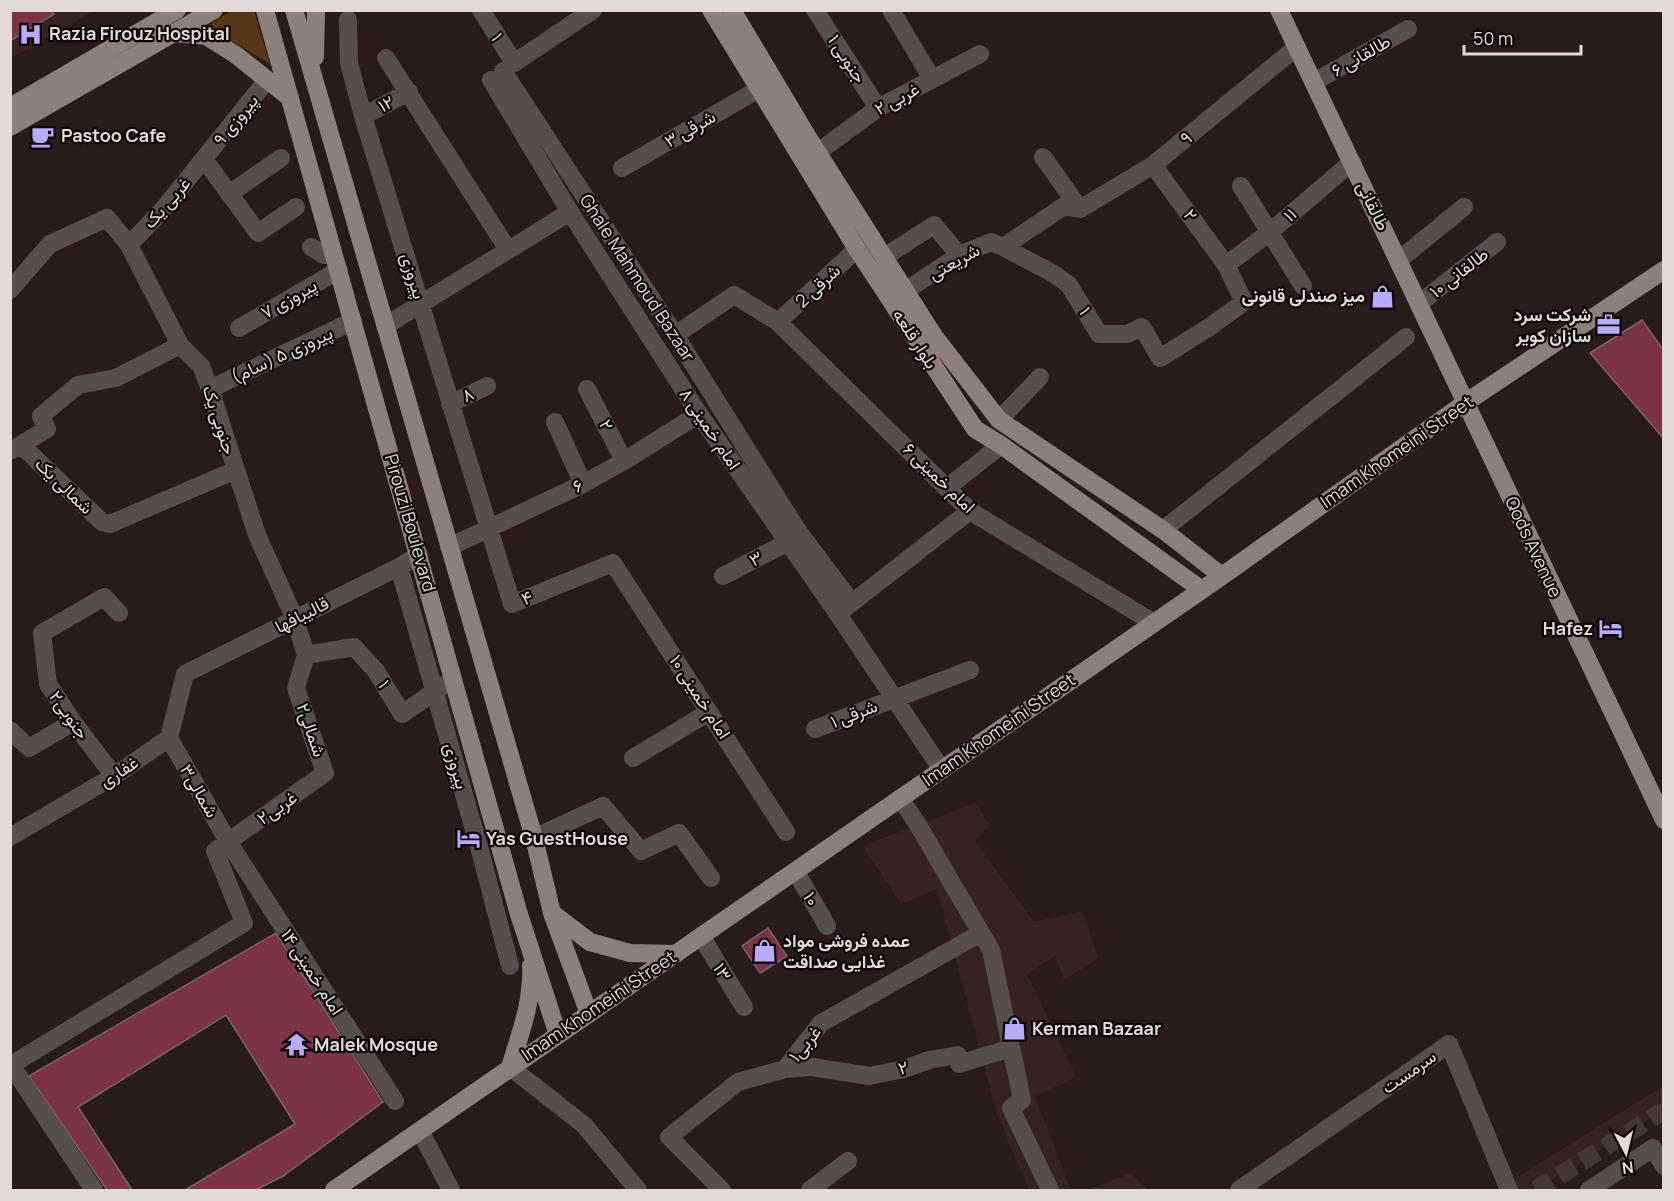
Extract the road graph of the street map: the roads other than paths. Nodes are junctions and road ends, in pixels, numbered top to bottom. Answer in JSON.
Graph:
{"nodes":[{"id":1,"x":214,"y":10,"type":"edge"},
{"id":2,"x":265,"y":10,"type":"edge"},
{"id":3,"x":294,"y":10,"type":"edge"},
{"id":4,"x":316,"y":10,"type":"edge"},
{"id":5,"x":481,"y":10,"type":"edge"},
{"id":6,"x":593,"y":10,"type":"edge"},
{"id":7,"x":711,"y":10,"type":"edge"},
{"id":8,"x":732,"y":10,"type":"edge"},
{"id":9,"x":815,"y":10,"type":"edge"},
{"id":10,"x":891,"y":10,"type":"edge"},
{"id":11,"x":1279,"y":10,"type":"edge"},
{"id":12,"x":174,"y":12,"type":"edge"},
{"id":13,"x":348,"y":20,"type":"dead end"},
{"id":14,"x":1407,"y":29,"type":"dead end"},
{"id":15,"x":176,"y":33,"type":"junction"},
{"id":16,"x":1297,"y":47,"type":"junction"},
{"id":17,"x":980,"y":54,"type":"dead end"},
{"id":18,"x":386,"y":58,"type":"dead end"},
{"id":19,"x":503,"y":71,"type":"junction"},
{"id":20,"x":932,"y":79,"type":"junction"},
{"id":21,"x":267,"y":80,"type":"junction"},
{"id":22,"x":1314,"y":82,"type":"junction"},
{"id":23,"x":317,"y":89,"type":"junction"},
{"id":24,"x":759,"y":89,"type":"junction"},
{"id":25,"x":410,"y":92,"type":"junction"},
{"id":26,"x":292,"y":103,"type":"junction"},
{"id":27,"x":10,"y":107,"type":"edge"},
{"id":28,"x":878,"y":108,"type":"junction"},
{"id":29,"x":363,"y":116,"type":"junction"},
{"id":30,"x":10,"y":127,"type":"edge"},
{"id":31,"x":818,"y":152,"type":"junction"},
{"id":32,"x":1043,"y":157,"type":"dead end"},
{"id":33,"x":281,"y":158,"type":"dead end"},
{"id":34,"x":204,"y":159,"type":"junction"},
{"id":35,"x":1352,"y":162,"type":"junction"},
{"id":36,"x":1153,"y":165,"type":"junction"},
{"id":37,"x":622,"y":168,"type":"dead end"},
{"id":38,"x":1241,"y":186,"type":"dead end"},
{"id":39,"x":228,"y":194,"type":"junction"},
{"id":40,"x":297,"y":207,"type":"dead end"},
{"id":41,"x":1072,"y":207,"type":"junction"},
{"id":42,"x":1464,"y":207,"type":"dead end"},
{"id":43,"x":570,"y":212,"type":"junction"},
{"id":44,"x":1270,"y":232,"type":"junction"},
{"id":45,"x":124,"y":239,"type":"junction"},
{"id":46,"x":1497,"y":242,"type":"dead end"},
{"id":47,"x":1003,"y":246,"type":"junction"},
{"id":48,"x":311,"y":247,"type":"dead end"},
{"id":49,"x":857,"y":249,"type":"junction"},
{"id":50,"x":508,"y":250,"type":"junction"},
{"id":51,"x":333,"y":252,"type":"junction"},
{"id":52,"x":960,"y":255,"type":"junction"},
{"id":53,"x":884,"y":257,"type":"junction"},
{"id":54,"x":1399,"y":260,"type":"junction"},
{"id":55,"x":1226,"y":265,"type":"junction"},
{"id":56,"x":339,"y":270,"type":"junction"},
{"id":57,"x":1664,"y":270,"type":"edge"},
{"id":58,"x":1303,"y":286,"type":"dead end"},
{"id":59,"x":10,"y":290,"type":"edge"},
{"id":60,"x":907,"y":290,"type":"junction"},
{"id":61,"x":422,"y":303,"type":"junction"},
{"id":62,"x":1420,"y":303,"type":"junction"},
{"id":63,"x":353,"y":321,"type":"junction"},
{"id":64,"x":778,"y":322,"type":"junction"},
{"id":65,"x":385,"y":326,"type":"junction"},
{"id":66,"x":239,"y":328,"type":"dead end"},
{"id":67,"x":675,"y":335,"type":"junction"},
{"id":68,"x":1406,"y":337,"type":"dead end"},
{"id":69,"x":180,"y":345,"type":"junction"},
{"id":70,"x":1160,"y":358,"type":"joint"},
{"id":71,"x":1040,"y":377,"type":"dead end"},
{"id":72,"x":487,"y":386,"type":"dead end"},
{"id":73,"x":210,"y":389,"type":"junction"},
{"id":74,"x":587,"y":390,"type":"dead end"},
{"id":75,"x":1465,"y":403,"type":"junction"},
{"id":76,"x":450,"y":404,"type":"junction"},
{"id":77,"x":699,"y":414,"type":"junction"},
{"id":78,"x":999,"y":420,"type":"junction"},
{"id":79,"x":555,"y":422,"type":"dead end"},
{"id":80,"x":1001,"y":446,"type":"junction"},
{"id":81,"x":16,"y":448,"type":"edge"},
{"id":82,"x":624,"y":461,"type":"junction"},
{"id":83,"x":236,"y":470,"type":"junction"},
{"id":84,"x":583,"y":484,"type":"junction"},
{"id":85,"x":948,"y":487,"type":"junction"},
{"id":86,"x":970,"y":511,"type":"junction"},
{"id":87,"x":489,"y":530,"type":"junction"},
{"id":88,"x":1163,"y":530,"type":"junction"},
{"id":89,"x":788,"y":542,"type":"junction"},
{"id":90,"x":449,"y":547,"type":"junction"},
{"id":91,"x":419,"y":555,"type":"junction"},
{"id":92,"x":613,"y":563,"type":"joint"},
{"id":93,"x":399,"y":567,"type":"junction"},
{"id":94,"x":723,"y":576,"type":"dead end"},
{"id":95,"x":1222,"y":576,"type":"junction"},
{"id":96,"x":1202,"y":590,"type":"junction"},
{"id":97,"x":845,"y":609,"type":"junction"},
{"id":98,"x":118,"y":613,"type":"dead end"},
{"id":99,"x":295,"y":619,"type":"junction"},
{"id":100,"x":1154,"y":623,"type":"junction"},
{"id":101,"x":306,"y":655,"type":"junction"},
{"id":102,"x":970,"y":670,"type":"dead end"},
{"id":103,"x":454,"y":680,"type":"junction"},
{"id":104,"x":434,"y":691,"type":"junction"},
{"id":105,"x":894,"y":699,"type":"junction"},
{"id":106,"x":709,"y":712,"type":"junction"},
{"id":107,"x":73,"y":722,"type":"junction"},
{"id":108,"x":814,"y":729,"type":"dead end"},
{"id":109,"x":10,"y":730,"type":"edge"},
{"id":110,"x":169,"y":738,"type":"junction"},
{"id":111,"x":633,"y":758,"type":"dead end"},
{"id":112,"x":942,"y":770,"type":"junction"},
{"id":113,"x":326,"y":773,"type":"joint"},
{"id":114,"x":114,"y":776,"type":"junction"},
{"id":115,"x":900,"y":798,"type":"junction"},
{"id":116,"x":1664,"y":820,"type":"edge"},
{"id":117,"x":786,"y":832,"type":"dead end"},
{"id":118,"x":10,"y":837,"type":"edge"},
{"id":119,"x":534,"y":838,"type":"junction"},
{"id":120,"x":229,"y":843,"type":"junction"},
{"id":121,"x":796,"y":872,"type":"junction"},
{"id":122,"x":711,"y":878,"type":"dead end"},
{"id":123,"x":550,"y":908,"type":"junction"},
{"id":124,"x":518,"y":911,"type":"junction"},
{"id":125,"x":827,"y":926,"type":"dead end"},
{"id":126,"x":981,"y":933,"type":"junction"},
{"id":127,"x":702,"y":936,"type":"junction"},
{"id":128,"x":531,"y":952,"type":"junction"},
{"id":129,"x":676,"y":954,"type":"junction"},
{"id":130,"x":510,"y":966,"type":"dead end"},
{"id":131,"x":744,"y":1007,"type":"dead end"},
{"id":132,"x":589,"y":1014,"type":"junction"},
{"id":133,"x":558,"y":1035,"type":"junction"},
{"id":134,"x":1011,"y":1048,"type":"junction"},
{"id":135,"x":10,"y":1065,"type":"edge"},
{"id":136,"x":510,"y":1067,"type":"junction"},
{"id":137,"x":785,"y":1068,"type":"junction"},
{"id":138,"x":395,"y":1101,"type":"dead end"},
{"id":139,"x":420,"y":1131,"type":"junction"},
{"id":140,"x":848,"y":1161,"type":"dead end"},
{"id":141,"x":1664,"y":1166,"type":"edge"},
{"id":142,"x":89,"y":1189,"type":"edge"},
{"id":143,"x":338,"y":1189,"type":"edge"},
{"id":144,"x":451,"y":1191,"type":"edge"},
{"id":145,"x":638,"y":1191,"type":"edge"},
{"id":146,"x":722,"y":1191,"type":"edge"},
{"id":147,"x":810,"y":1191,"type":"edge"},
{"id":148,"x":1050,"y":1191,"type":"edge"},
{"id":149,"x":1239,"y":1191,"type":"edge"},
{"id":150,"x":1509,"y":1191,"type":"edge"},
{"id":151,"x":1588,"y":1191,"type":"edge"}],
"edges":[{"from":1,"to":15,"type":"main road"},
{"from":2,"to":26,"type":"main road","name":"Pirouzi Boulevard"},
{"from":3,"to":23,"type":"main road","name":"Pirouzi Boulevard"},
{"from":4,"to":23,"type":"main road"},
{"from":5,"to":19,"type":"street","name":"۱"},
{"from":6,"to":19,"type":"street"},
{"from":7,"to":24,"type":"main road","name":"بلوار قلعه"},
{"from":8,"to":31,"type":"main road","name":"بلوار قلعه"},
{"from":9,"to":28,"type":"street","name":"۱ جنوبی"},
{"from":10,"to":20,"type":"street"},
{"from":11,"to":16,"type":"main road","name":"طالقانی"},
{"from":12,"to":27,"type":"main road"},
{"from":13,"to":29,"type":"street","name":"پیروزی"},
{"from":14,"to":22,"type":"street","name":"طالقانی ۶"},
{"from":15,"to":21,"type":"main road"},
{"from":15,"to":30,"type":"main road"},
{"from":16,"to":22,"type":"main road","name":"طالقانی"},
{"from":16,"to":36,"type":"street","name":"۹"},
{"from":17,"to":20,"type":"street","name":"۲ غربی"},
{"from":18,"to":25,"type":"street"},
{"from":19,"to":43,"type":"street","name":"امام خمینی ۸"},
{"from":19,"to":67,"type":"street","name":"Ghale Mahmoud Bazaar"},
{"from":20,"to":28,"type":"street","name":"۲ غربی"},
{"from":21,"to":26,"type":"main road"},
{"from":21,"to":34,"type":"street","name":"پیروزی ۹"},
{"from":22,"to":35,"type":"main road","name":"طالقانی"},
{"from":23,"to":26,"type":"main road"},
{"from":23,"to":65,"type":"main road","name":"Pirouzi Boulevard"},
{"from":24,"to":37,"type":"street","name":"۳ شرقی"},
{"from":24,"to":49,"type":"main road","name":"بلوار قلعه"},
{"from":25,"to":29,"type":"street","name":"۱۲"},
{"from":25,"to":50,"type":"street"},
{"from":26,"to":51,"type":"main road","name":"Pirouzi Boulevard"},
{"from":28,"to":31,"type":"street","name":"۲ غربی"},
{"from":29,"to":61,"type":"street","name":"پیروزی"},
{"from":31,"to":53,"type":"main road","name":"بلوار قلعه"},
{"from":32,"to":41,"type":"street"},
{"from":33,"to":39,"type":"street"},
{"from":34,"to":39,"type":"street"},
{"from":34,"to":45,"type":"street","name":"غربی یک"},
{"from":35,"to":44,"type":"street","name":"۱۱"},
{"from":35,"to":54,"type":"main road","name":"طالقانی"},
{"from":36,"to":41,"type":"street","name":"۹"},
{"from":36,"to":55,"type":"street","name":"۲"},
{"from":38,"to":44,"type":"street"},
{"from":39,"to":40,"type":"street"},
{"from":41,"to":47,"type":"street","name":"شریعتی"},
{"from":42,"to":54,"type":"street"},
{"from":43,"to":50,"type":"street"},
{"from":43,"to":77,"type":"street","name":"امام خمینی ۸"},
{"from":44,"to":55,"type":"street","name":"۱۱"},
{"from":44,"to":58,"type":"street"},
{"from":45,"to":59,"type":"street"},
{"from":45,"to":69,"type":"street","name":"جنوبی یک"},
{"from":46,"to":62,"type":"street","name":"طالقانی ۱۰"},
{"from":47,"to":52,"type":"street","name":"شریعتی"},
{"from":47,"to":70,"type":"street","name":"۱"},
{"from":48,"to":51,"type":"street"},
{"from":49,"to":64,"type":"street","name":"2 شرقی"},
{"from":49,"to":80,"type":"main road","name":"بلوار قلعه"},
{"from":50,"to":61,"type":"street"},
{"from":51,"to":56,"type":"main road","name":"Pirouzi Boulevard"},
{"from":52,"to":53,"type":"street"},
{"from":52,"to":60,"type":"street","name":"شریعتی"},
{"from":53,"to":60,"type":"main road","name":"بلوار قلعه"},
{"from":54,"to":62,"type":"main road","name":"طالقانی"},
{"from":55,"to":70,"type":"street","name":"۲"},
{"from":56,"to":63,"type":"main road","name":"Pirouzi Boulevard"},
{"from":56,"to":66,"type":"street","name":"پیروزی ۷"},
{"from":57,"to":75,"type":"main road","name":"Imam Khomeini Street"},
{"from":60,"to":78,"type":"main road","name":"بلوار قلعه"},
{"from":61,"to":65,"type":"street"},
{"from":61,"to":76,"type":"street","name":"پیروزی"},
{"from":62,"to":75,"type":"main road","name":"طالقانی"},
{"from":63,"to":73,"type":"street","name":"پیروزی ۵ (سام)"},
{"from":63,"to":91,"type":"main road","name":"Pirouzi Boulevard"},
{"from":64,"to":67,"type":"street","name":"امام خمینی ۶"},
{"from":64,"to":85,"type":"street","name":"امام خمینی ۶"},
{"from":65,"to":90,"type":"main road","name":"Pirouzi Boulevard"},
{"from":67,"to":97,"type":"street","name":"Ghale Mahmoud Bazaar"},
{"from":68,"to":88,"type":"street"},
{"from":69,"to":73,"type":"street","name":"جنوبی یک"},
{"from":69,"to":81,"type":"street"},
{"from":71,"to":78,"type":"street"},
{"from":72,"to":76,"type":"street","name":"۸"},
{"from":73,"to":83,"type":"street","name":"جنوبی یک"},
{"from":74,"to":82,"type":"street","name":"۲"},
{"from":75,"to":95,"type":"main road","name":"Imam Khomeini Street"},
{"from":75,"to":116,"type":"main road","name":"Qods Avenue"},
{"from":76,"to":87,"type":"street","name":"پیروزی"},
{"from":77,"to":82,"type":"street","name":"۶"},
{"from":77,"to":89,"type":"street","name":"امام خمینی ۸"},
{"from":78,"to":88,"type":"main road","name":"بلوار قلعه"},
{"from":79,"to":84,"type":"street"},
{"from":80,"to":85,"type":"street"},
{"from":80,"to":96,"type":"main road","name":"بلوار قلعه"},
{"from":81,"to":83,"type":"street","name":"شمالی یک"},
{"from":82,"to":84,"type":"street","name":"۶"},
{"from":83,"to":99,"type":"street","name":"جنوبی یک"},
{"from":84,"to":87,"type":"street","name":"۶"},
{"from":85,"to":86,"type":"street","name":"امام خمینی ۶"},
{"from":86,"to":97,"type":"street"},
{"from":86,"to":100,"type":"street","name":"امام خمینی ۶"},
{"from":87,"to":90,"type":"street","name":"۶"},
{"from":87,"to":92,"type":"street","name":"۴"},
{"from":88,"to":95,"type":"main road","name":"بلوار قلعه"},
{"from":89,"to":94,"type":"street","name":"۳"},
{"from":89,"to":97,"type":"street","name":"امام خمینی ۸"},
{"from":90,"to":119,"type":"main road","name":"Pirouzi Boulevard"},
{"from":91,"to":93,"type":"street","name":"قالیبافها"},
{"from":91,"to":103,"type":"main road","name":"Pirouzi Boulevard"},
{"from":92,"to":106,"type":"street","name":"امام خمینی ۱۰"},
{"from":93,"to":99,"type":"street","name":"قالیبافها"},
{"from":93,"to":104,"type":"street","name":"پیروزی"},
{"from":95,"to":96,"type":"main road","name":"Imam Khomeini Street"},
{"from":96,"to":100,"type":"main road","name":"Imam Khomeini Street"},
{"from":97,"to":105,"type":"street","name":"امام خمینی ۸"},
{"from":98,"to":107,"type":"street","name":"جنوبی۲"},
{"from":99,"to":101,"type":"street"},
{"from":99,"to":110,"type":"street","name":"قالیبافها"},
{"from":100,"to":112,"type":"main road","name":"Imam Khomeini Street"},
{"from":101,"to":104,"type":"street","name":"۱"},
{"from":101,"to":113,"type":"street","name":"شمالی۲"},
{"from":102,"to":105,"type":"street","name":"۱ شرقی"},
{"from":103,"to":104,"type":"street","name":"۱"},
{"from":103,"to":124,"type":"main road","name":"Pirouzi Boulevard"},
{"from":104,"to":130,"type":"street","name":"پیروزی"},
{"from":105,"to":108,"type":"street","name":"۱ شرقی"},
{"from":105,"to":112,"type":"street","name":"امام خمینی ۸"},
{"from":106,"to":111,"type":"street"},
{"from":106,"to":117,"type":"street","name":"امام خمینی ۱۰"},
{"from":107,"to":109,"type":"street"},
{"from":107,"to":114,"type":"street","name":"جنوبی۲"},
{"from":110,"to":114,"type":"street","name":"غفاری"},
{"from":110,"to":120,"type":"street","name":"شمالی۳"},
{"from":112,"to":115,"type":"main road","name":"Imam Khomeini Street"},
{"from":113,"to":120,"type":"street","name":"غربی۲"},
{"from":114,"to":118,"type":"street","name":"غفاری"},
{"from":115,"to":121,"type":"main road","name":"Imam Khomeini Street"},
{"from":115,"to":126,"type":"street"},
{"from":119,"to":122,"type":"street"},
{"from":119,"to":123,"type":"main road","name":"Pirouzi Boulevard"},
{"from":120,"to":135,"type":"street"},
{"from":120,"to":138,"type":"street","name":"امام خمینی ۱۴"},
{"from":121,"to":125,"type":"street","name":"۱۰"},
{"from":121,"to":127,"type":"main road","name":"Imam Khomeini Street"},
{"from":123,"to":124,"type":"main road"},
{"from":123,"to":129,"type":"main road"},
{"from":123,"to":132,"type":"main road","name":"Pirouzi Boulevard"},
{"from":124,"to":128,"type":"main road","name":"Pirouzi Boulevard"},
{"from":126,"to":134,"type":"street"},
{"from":126,"to":137,"type":"street","name":"غربی۱"},
{"from":127,"to":129,"type":"main road","name":"Imam Khomeini Street"},
{"from":127,"to":131,"type":"street","name":"۱۳"},
{"from":128,"to":133,"type":"main road","name":"Pirouzi Boulevard"},
{"from":128,"to":136,"type":"main road"},
{"from":129,"to":132,"type":"main road","name":"Imam Khomeini Street"},
{"from":132,"to":133,"type":"main road","name":"Imam Khomeini Street"},
{"from":133,"to":136,"type":"main road","name":"Imam Khomeini Street"},
{"from":134,"to":137,"type":"street","name":"۲"},
{"from":134,"to":148,"type":"street"},
{"from":135,"to":142,"type":"street"},
{"from":136,"to":139,"type":"main road","name":"Imam Khomeini Street"},
{"from":136,"to":145,"type":"street"},
{"from":137,"to":146,"type":"street","name":"غربی۱"},
{"from":139,"to":143,"type":"main road","name":"Imam Khomeini Street"},
{"from":139,"to":144,"type":"street"},
{"from":140,"to":147,"type":"street"},
{"from":141,"to":151,"type":"street"},
{"from":149,"to":150,"type":"street","name":"سرمست"}]}
